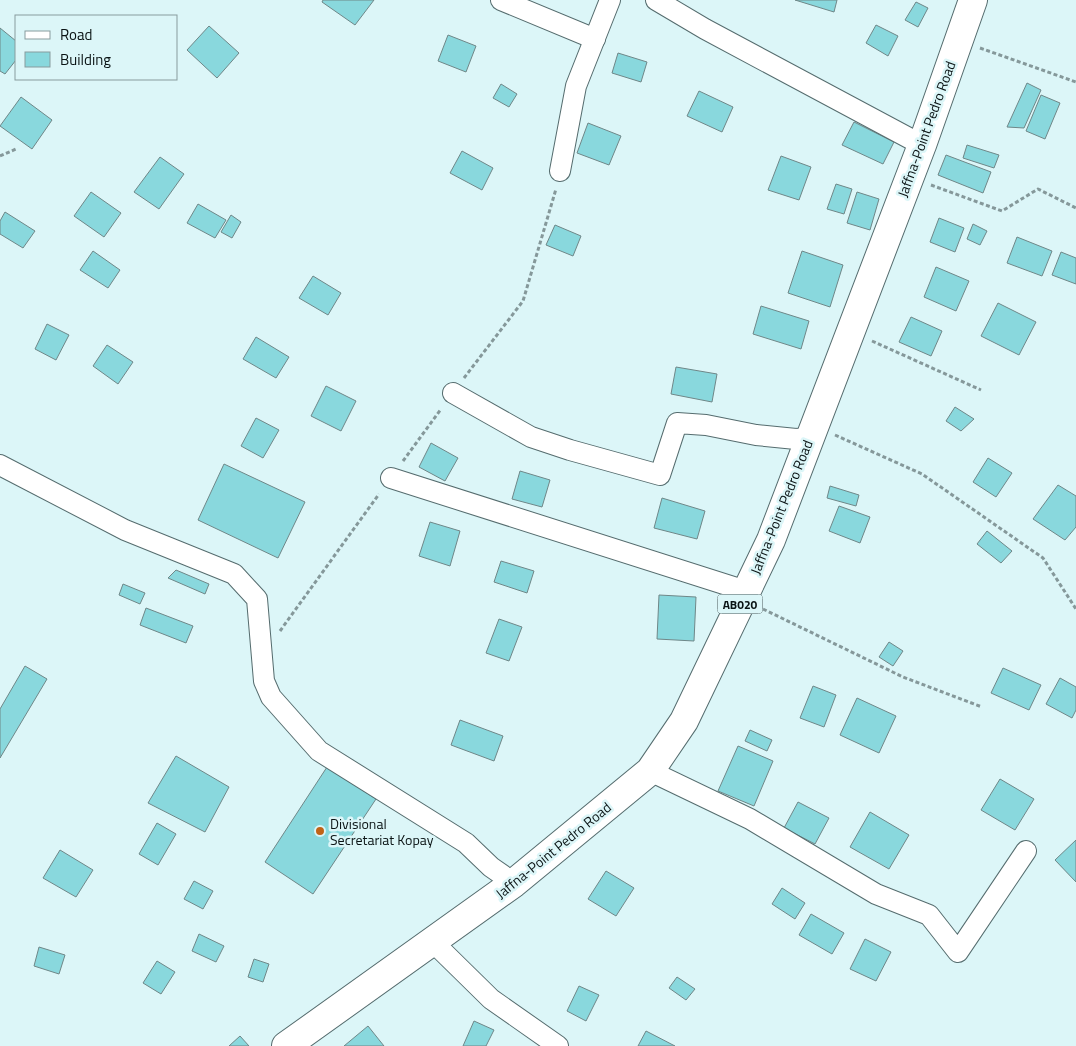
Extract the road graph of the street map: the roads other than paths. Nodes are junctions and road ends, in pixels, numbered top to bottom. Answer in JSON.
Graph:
{"nodes":[{"id":1,"x":502,"y":0,"type":"edge"},
{"id":2,"x":610,"y":0,"type":"edge"},
{"id":3,"x":656,"y":0,"type":"edge"},
{"id":4,"x":973,"y":0,"type":"edge"},
{"id":5,"x":595,"y":39,"type":"junction"},
{"id":6,"x":922,"y":145,"type":"junction"},
{"id":7,"x":560,"y":171,"type":"road end"},
{"id":8,"x":453,"y":393,"type":"road end"},
{"id":9,"x":812,"y":432,"type":"junction"},
{"id":10,"x":0,"y":465,"type":"edge"},
{"id":11,"x":391,"y":478,"type":"road end"},
{"id":12,"x":744,"y":595,"type":"junction"},
{"id":13,"x":650,"y":770,"type":"junction"},
{"id":14,"x":1026,"y":851,"type":"dead end"},
{"id":15,"x":514,"y":883,"type":"junction"},
{"id":16,"x":433,"y":942,"type":"junction"},
{"id":17,"x":286,"y":1046,"type":"edge"},
{"id":18,"x":558,"y":1046,"type":"edge"}],
"edges":[{"from":1,"to":5,"type":"street"},
{"from":2,"to":5,"type":"street"},
{"from":3,"to":6,"type":"street"},
{"from":4,"to":6,"type":"main road","name":"Jaffna-Point Pedro Road","number":"AB020"},
{"from":5,"to":7,"type":"street"},
{"from":6,"to":9,"type":"main road","name":"Jaffna-Point Pedro Road","number":"AB020"},
{"from":8,"to":9,"type":"street"},
{"from":9,"to":12,"type":"main road","name":"Jaffna-Point Pedro Road","number":"AB020"},
{"from":10,"to":15,"type":"street"},
{"from":11,"to":12,"type":"street"},
{"from":12,"to":13,"type":"main road","name":"Jaffna-Point Pedro Road","number":"AB020"},
{"from":13,"to":14,"type":"street"},
{"from":13,"to":15,"type":"main road","name":"Jaffna-Point Pedro Road","number":"AB020"},
{"from":15,"to":16,"type":"main road","name":"Jaffna-Point Pedro Road","number":"AB020"},
{"from":16,"to":17,"type":"main road","name":"Jaffna-Point Pedro Road","number":"AB020"},
{"from":16,"to":18,"type":"street"}]}
